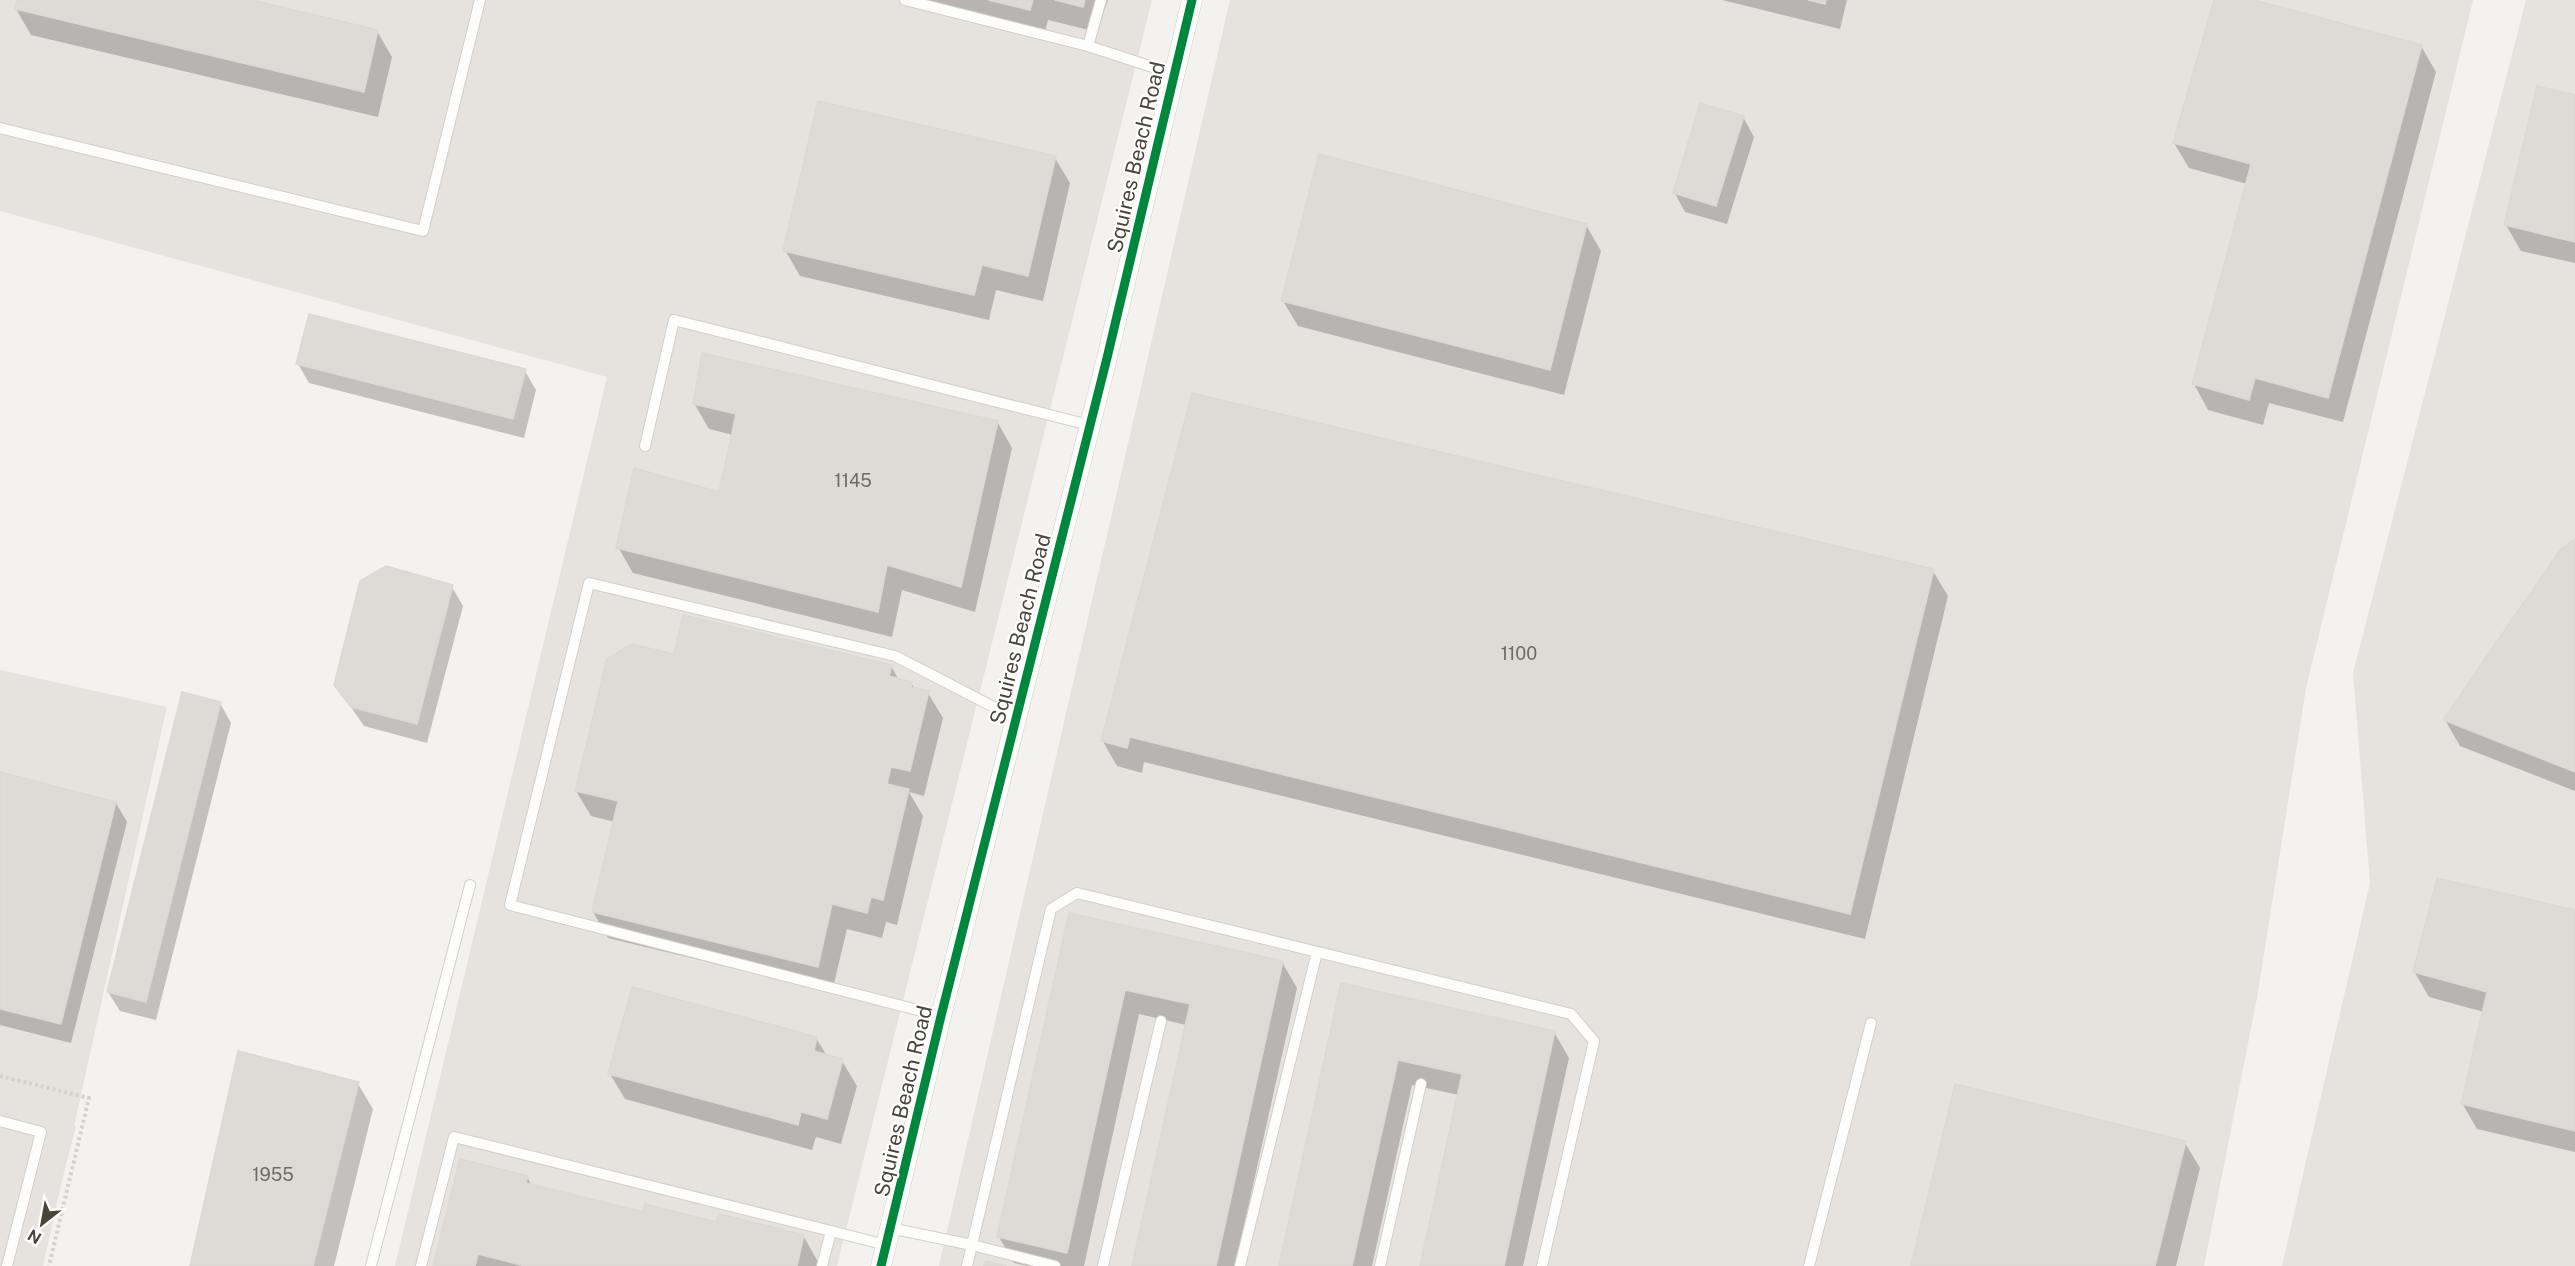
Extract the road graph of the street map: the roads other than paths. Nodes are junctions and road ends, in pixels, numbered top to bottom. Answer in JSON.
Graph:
{"nodes":[{"id":1,"x":480,"y":0,"type":"edge"},
{"id":2,"x":905,"y":0,"type":"edge"},
{"id":3,"x":1101,"y":0,"type":"edge"},
{"id":4,"x":1192,"y":0,"type":"edge"},
{"id":5,"x":1088,"y":46,"type":"junction"},
{"id":6,"x":1174,"y":74,"type":"junction"},
{"id":7,"x":0,"y":128,"type":"edge"},
{"id":8,"x":1089,"y":425,"type":"junction"},
{"id":9,"x":645,"y":446,"type":"dead end"},
{"id":10,"x":1017,"y":719,"type":"junction"},
{"id":11,"x":470,"y":885,"type":"dead end"},
{"id":12,"x":1317,"y":952,"type":"junction"},
{"id":13,"x":941,"y":1016,"type":"junction"},
{"id":14,"x":1161,"y":1021,"type":"dead end"},
{"id":15,"x":1871,"y":1023,"type":"dead end"},
{"id":16,"x":1421,"y":1084,"type":"dead end"},
{"id":17,"x":0,"y":1121,"type":"edge"},
{"id":18,"x":831,"y":1231,"type":"junction"},
{"id":19,"x":888,"y":1236,"type":"junction"},
{"id":20,"x":972,"y":1245,"type":"junction"},
{"id":21,"x":7,"y":1266,"type":"edge"},
{"id":22,"x":371,"y":1266,"type":"edge"},
{"id":23,"x":422,"y":1266,"type":"edge"},
{"id":24,"x":822,"y":1266,"type":"edge"},
{"id":25,"x":881,"y":1266,"type":"edge"},
{"id":26,"x":967,"y":1266,"type":"edge"},
{"id":27,"x":1055,"y":1266,"type":"edge"},
{"id":28,"x":1103,"y":1266,"type":"edge"},
{"id":29,"x":1240,"y":1266,"type":"edge"},
{"id":30,"x":1380,"y":1266,"type":"edge"},
{"id":31,"x":1542,"y":1266,"type":"edge"},
{"id":32,"x":1809,"y":1266,"type":"edge"}],
"edges":[{"from":1,"to":7,"type":"lane"},
{"from":2,"to":5,"type":"lane"},
{"from":3,"to":5,"type":"lane"},
{"from":4,"to":6,"type":"street","name":"Squires Beach Road"},
{"from":5,"to":6,"type":"lane"},
{"from":6,"to":8,"type":"street","name":"Squires Beach Road"},
{"from":8,"to":9,"type":"lane"},
{"from":8,"to":10,"type":"street","name":"Squires Beach Road"},
{"from":10,"to":13,"type":"street","name":"Squires Beach Road"},
{"from":10,"to":13,"type":"lane"},
{"from":11,"to":22,"type":"lane"},
{"from":12,"to":20,"type":"lane"},
{"from":12,"to":29,"type":"lane"},
{"from":12,"to":31,"type":"lane"},
{"from":13,"to":19,"type":"street","name":"Squires Beach Road"},
{"from":14,"to":28,"type":"lane"},
{"from":15,"to":32,"type":"lane"},
{"from":16,"to":30,"type":"lane"},
{"from":17,"to":21,"type":"lane"},
{"from":18,"to":19,"type":"lane"},
{"from":18,"to":23,"type":"lane"},
{"from":18,"to":24,"type":"lane"},
{"from":19,"to":20,"type":"lane"},
{"from":19,"to":25,"type":"street","name":"Squires Beach Road"},
{"from":20,"to":26,"type":"lane"},
{"from":20,"to":27,"type":"lane"}]}
